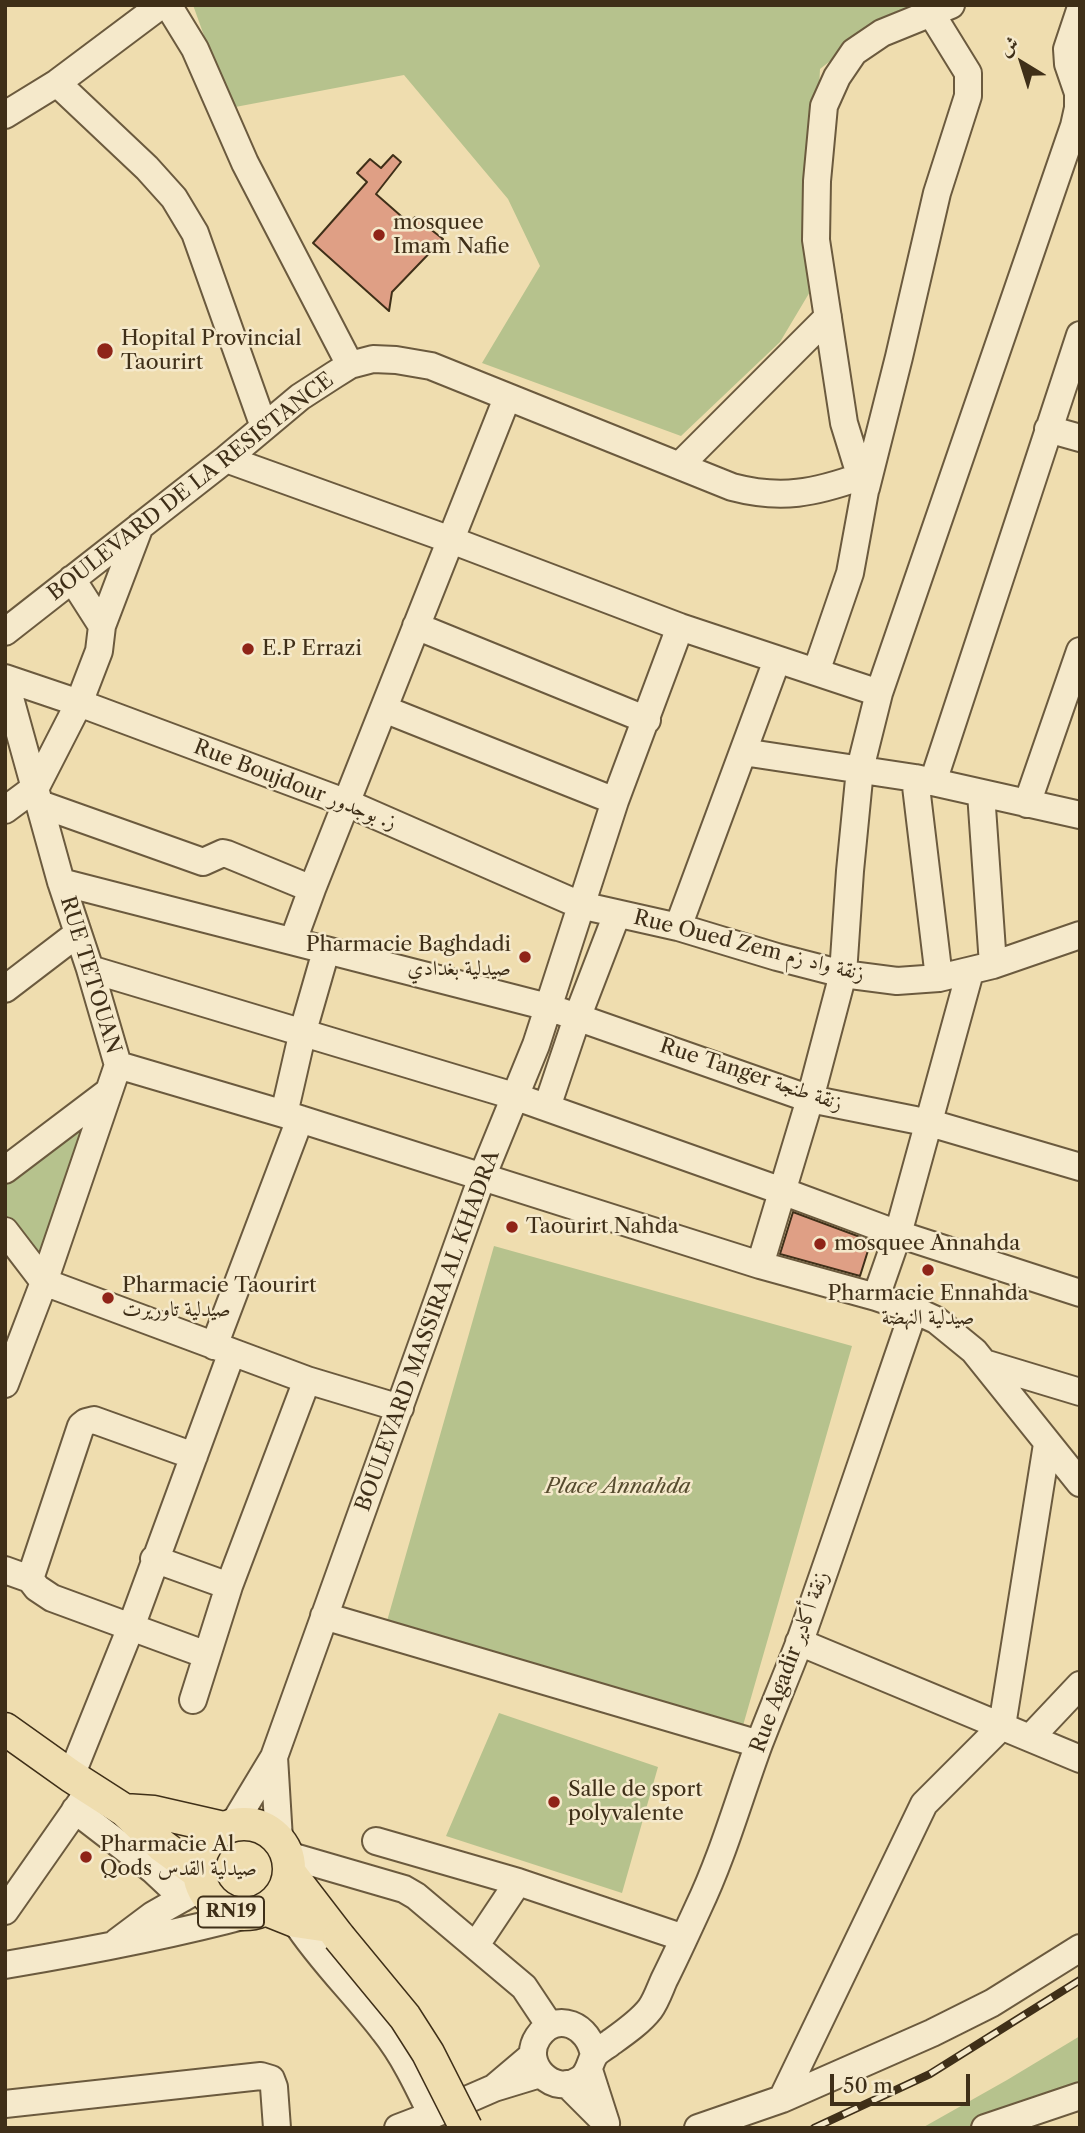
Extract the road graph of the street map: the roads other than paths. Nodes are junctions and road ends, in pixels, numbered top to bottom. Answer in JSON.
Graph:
{"nodes":[{"id":1,"x":161,"y":5,"type":"edge"},
{"id":2,"x":168,"y":5,"type":"edge"},
{"id":3,"x":941,"y":9,"type":"edge"},
{"id":4,"x":1080,"y":10,"type":"edge"},
{"id":5,"x":57,"y":83,"type":"junction"},
{"id":6,"x":5,"y":115,"type":"edge"},
{"id":7,"x":828,"y":317,"type":"junction"},
{"id":8,"x":1080,"y":335,"type":"edge"},
{"id":9,"x":350,"y":365,"type":"junction"},
{"id":10,"x":507,"y":398,"type":"junction"},
{"id":11,"x":264,"y":427,"type":"junction"},
{"id":12,"x":1048,"y":429,"type":"junction"},
{"id":13,"x":1080,"y":438,"type":"edge"},
{"id":14,"x":226,"y":458,"type":"junction"},
{"id":15,"x":680,"y":465,"type":"junction"},
{"id":16,"x":863,"y":483,"type":"junction"},
{"id":17,"x":140,"y":526,"type":"junction"},
{"id":18,"x":451,"y":540,"type":"junction"},
{"id":19,"x":72,"y":579,"type":"junction"},
{"id":20,"x":103,"y":626,"type":"junction"},
{"id":21,"x":416,"y":626,"type":"junction"},
{"id":22,"x":680,"y":627,"type":"junction"},
{"id":23,"x":5,"y":632,"type":"edge"},
{"id":24,"x":1080,"y":651,"type":"edge"},
{"id":25,"x":777,"y":660,"type":"junction"},
{"id":26,"x":816,"y":672,"type":"junction"},
{"id":27,"x":5,"y":679,"type":"edge"},
{"id":28,"x":879,"y":693,"type":"junction"},
{"id":29,"x":79,"y":703,"type":"junction"},
{"id":30,"x":384,"y":709,"type":"junction"},
{"id":31,"x":647,"y":720,"type":"junction"},
{"id":32,"x":743,"y":752,"type":"junction"},
{"id":33,"x":860,"y":769,"type":"junction"},
{"id":34,"x":924,"y":780,"type":"junction"},
{"id":35,"x":981,"y":793,"type":"junction"},
{"id":36,"x":38,"y":795,"type":"junction"},
{"id":37,"x":615,"y":802,"type":"junction"},
{"id":38,"x":347,"y":803,"type":"junction"},
{"id":39,"x":1027,"y":804,"type":"junction"},
{"id":40,"x":5,"y":810,"type":"edge"},
{"id":41,"x":1080,"y":815,"type":"edge"},
{"id":42,"x":61,"y":882,"type":"junction"},
{"id":43,"x":312,"y":889,"type":"junction"},
{"id":44,"x":580,"y":905,"type":"junction"},
{"id":45,"x":617,"y":914,"type":"junction"},
{"id":46,"x":678,"y":928,"type":"junction"},
{"id":47,"x":77,"y":934,"type":"junction"},
{"id":48,"x":1080,"y":935,"type":"edge"},
{"id":49,"x":293,"y":942,"type":"junction"},
{"id":50,"x":326,"y":951,"type":"junction"},
{"id":51,"x":90,"y":969,"type":"junction"},
{"id":52,"x":981,"y":969,"type":"junction"},
{"id":53,"x":842,"y":974,"type":"junction"},
{"id":54,"x":939,"y":978,"type":"junction"},
{"id":55,"x":5,"y":989,"type":"edge"},
{"id":56,"x":548,"y":1007,"type":"junction"},
{"id":57,"x":577,"y":1018,"type":"junction"},
{"id":58,"x":303,"y":1031,"type":"junction"},
{"id":59,"x":118,"y":1065,"type":"junction"},
{"id":60,"x":108,"y":1092,"type":"junction"},
{"id":61,"x":514,"y":1096,"type":"junction"},
{"id":62,"x":810,"y":1099,"type":"junction"},
{"id":63,"x":547,"y":1107,"type":"junction"},
{"id":64,"x":292,"y":1116,"type":"junction"},
{"id":65,"x":930,"y":1123,"type":"junction"},
{"id":66,"x":1080,"y":1167,"type":"edge"},
{"id":67,"x":5,"y":1170,"type":"edge"},
{"id":68,"x":482,"y":1177,"type":"junction"},
{"id":69,"x":782,"y":1191,"type":"junction"},
{"id":70,"x":5,"y":1231,"type":"edge"},
{"id":71,"x":898,"y":1234,"type":"junction"},
{"id":72,"x":760,"y":1265,"type":"junction"},
{"id":73,"x":44,"y":1282,"type":"junction"},
{"id":74,"x":1078,"y":1287,"type":"edge"},
{"id":75,"x":876,"y":1297,"type":"junction"},
{"id":76,"x":914,"y":1310,"type":"junction"},
{"id":77,"x":223,"y":1349,"type":"junction"},
{"id":78,"x":10,"y":1356,"type":"edge"},
{"id":79,"x":985,"y":1363,"type":"junction"},
{"id":80,"x":307,"y":1380,"type":"junction"},
{"id":81,"x":5,"y":1384,"type":"edge"},
{"id":82,"x":1080,"y":1392,"type":"edge"},
{"id":83,"x":400,"y":1408,"type":"junction"},
{"id":84,"x":1047,"y":1444,"type":"junction"},
{"id":85,"x":194,"y":1456,"type":"junction"},
{"id":86,"x":1080,"y":1483,"type":"edge"},
{"id":87,"x":154,"y":1559,"type":"junction"},
{"id":88,"x":5,"y":1570,"type":"edge"},
{"id":89,"x":30,"y":1579,"type":"junction"},
{"id":90,"x":229,"y":1586,"type":"junction"},
{"id":91,"x":324,"y":1616,"type":"junction"},
{"id":92,"x":131,"y":1627,"type":"junction"},
{"id":93,"x":799,"y":1642,"type":"junction"},
{"id":94,"x":207,"y":1656,"type":"junction"},
{"id":95,"x":1080,"y":1685,"type":"edge"},
{"id":96,"x":193,"y":1700,"type":"dead end"},
{"id":97,"x":1002,"y":1726,"type":"junction"},
{"id":98,"x":5,"y":1729,"type":"edge"},
{"id":99,"x":1030,"y":1738,"type":"junction"},
{"id":100,"x":759,"y":1744,"type":"junction"},
{"id":101,"x":274,"y":1757,"type":"junction"},
{"id":102,"x":1080,"y":1759,"type":"edge"},
{"id":103,"x":79,"y":1791,"type":"junction"},
{"id":104,"x":124,"y":1810,"type":"junction"},
{"id":105,"x":228,"y":1827,"type":"junction"},
{"id":106,"x":376,"y":1841,"type":"dead end"},
{"id":107,"x":285,"y":1856,"type":"junction"},
{"id":108,"x":518,"y":1882,"type":"junction"},
{"id":109,"x":195,"y":1886,"type":"junction"},
{"id":110,"x":7,"y":1904,"type":"edge"},
{"id":111,"x":257,"y":1912,"type":"junction"},
{"id":112,"x":295,"y":1921,"type":"junction"},
{"id":113,"x":334,"y":1932,"type":"junction"},
{"id":114,"x":684,"y":1938,"type":"junction"},
{"id":115,"x":476,"y":1945,"type":"junction"},
{"id":116,"x":110,"y":1947,"type":"junction"},
{"id":117,"x":1080,"y":1948,"type":"edge"},
{"id":118,"x":5,"y":1965,"type":"edge"},
{"id":119,"x":651,"y":2008,"type":"junction"},
{"id":120,"x":550,"y":2026,"type":"junction"},
{"id":121,"x":581,"y":2029,"type":"junction"},
{"id":122,"x":592,"y":2063,"type":"junction"},
{"id":123,"x":537,"y":2064,"type":"junction"},
{"id":124,"x":567,"y":2084,"type":"junction"},
{"id":125,"x":1080,"y":2096,"type":"edge"},
{"id":126,"x":782,"y":2099,"type":"junction"},
{"id":127,"x":5,"y":2104,"type":"edge"},
{"id":128,"x":432,"y":2115,"type":"junction"},
{"id":129,"x":610,"y":2125,"type":"edge"},
{"id":130,"x":277,"y":2128,"type":"edge"},
{"id":131,"x":398,"y":2128,"type":"edge"},
{"id":132,"x":466,"y":2128,"type":"edge"},
{"id":133,"x":698,"y":2128,"type":"edge"},
{"id":134,"x":985,"y":2128,"type":"edge"}],
"edges":[{"from":1,"to":5,"type":"street"},
{"from":2,"to":9,"type":"street"},
{"from":3,"to":7,"type":"street"},
{"from":3,"to":16,"type":"street"},
{"from":4,"to":28,"type":"street"},
{"from":5,"to":6,"type":"street"},
{"from":5,"to":11,"type":"street"},
{"from":7,"to":15,"type":"street"},
{"from":7,"to":16,"type":"street"},
{"from":8,"to":12,"type":"street"},
{"from":9,"to":10,"type":"street","name":"BOULEVARD DE LA RESISTANCE"},
{"from":9,"to":11,"type":"street","name":"BOULEVARD DE LA RESISTANCE"},
{"from":10,"to":15,"type":"street","name":"BOULEVARD DE LA RESISTANCE"},
{"from":10,"to":18,"type":"street"},
{"from":11,"to":14,"type":"street","name":"BOULEVARD DE LA RESISTANCE"},
{"from":12,"to":13,"type":"street"},
{"from":12,"to":34,"type":"street"},
{"from":14,"to":17,"type":"street","name":"BOULEVARD DE LA RESISTANCE"},
{"from":14,"to":18,"type":"street"},
{"from":15,"to":16,"type":"street","name":"BOULEVARD DE LA RESISTANCE"},
{"from":16,"to":26,"type":"street"},
{"from":17,"to":19,"type":"street","name":"BOULEVARD DE LA RESISTANCE"},
{"from":17,"to":20,"type":"street"},
{"from":18,"to":21,"type":"street"},
{"from":18,"to":22,"type":"street"},
{"from":19,"to":20,"type":"street"},
{"from":19,"to":23,"type":"street","name":"BOULEVARD DE LA RESISTANCE"},
{"from":20,"to":29,"type":"street"},
{"from":21,"to":30,"type":"street"},
{"from":21,"to":31,"type":"street"},
{"from":22,"to":25,"type":"street"},
{"from":22,"to":31,"type":"street","name":"BOULEVARD MASSIRA AL KHADRA"},
{"from":24,"to":39,"type":"street"},
{"from":25,"to":26,"type":"street"},
{"from":25,"to":32,"type":"street"},
{"from":26,"to":28,"type":"street"},
{"from":27,"to":29,"type":"street","name":"Rue Boujdour ز. بوجدور"},
{"from":27,"to":36,"type":"street","name":"RUE TETOUAN"},
{"from":28,"to":33,"type":"street"},
{"from":29,"to":36,"type":"street"},
{"from":29,"to":38,"type":"street","name":"Rue Boujdour ز. بوجدور"},
{"from":30,"to":37,"type":"street"},
{"from":30,"to":38,"type":"street"},
{"from":31,"to":37,"type":"street","name":"BOULEVARD MASSIRA AL KHADRA"},
{"from":32,"to":33,"type":"street"},
{"from":32,"to":46,"type":"street"},
{"from":33,"to":34,"type":"street"},
{"from":33,"to":53,"type":"street"},
{"from":34,"to":35,"type":"street"},
{"from":34,"to":54,"type":"street"},
{"from":35,"to":39,"type":"street"},
{"from":35,"to":52,"type":"street"},
{"from":36,"to":40,"type":"street"},
{"from":36,"to":42,"type":"street","name":"RUE TETOUAN"},
{"from":36,"to":43,"type":"street"},
{"from":37,"to":44,"type":"street","name":"BOULEVARD MASSIRA AL KHADRA"},
{"from":38,"to":43,"type":"street"},
{"from":38,"to":44,"type":"street","name":"Rue Boujdour ز. بوجدور"},
{"from":39,"to":41,"type":"street"},
{"from":42,"to":47,"type":"street","name":"RUE TETOUAN"},
{"from":42,"to":49,"type":"street","name":"Rue Tanger زنقة طنجة"},
{"from":43,"to":49,"type":"street"},
{"from":44,"to":45,"type":"street","name":"Rue Oued Zem زنقة واد زم"},
{"from":44,"to":56,"type":"street","name":"BOULEVARD MASSIRA AL KHADRA"},
{"from":45,"to":46,"type":"street","name":"Rue Oued Zem زنقة واد زم"},
{"from":45,"to":57,"type":"street"},
{"from":46,"to":53,"type":"street","name":"Rue Oued Zem زنقة واد زم"},
{"from":47,"to":51,"type":"street","name":"RUE TETOUAN"},
{"from":47,"to":55,"type":"street"},
{"from":48,"to":52,"type":"street","name":"Rue Oued Zem زنقة واد زم"},
{"from":49,"to":50,"type":"street","name":"Rue Tanger زنقة طنجة"},
{"from":50,"to":56,"type":"street","name":"Rue Tanger زنقة طنجة"},
{"from":50,"to":58,"type":"street"},
{"from":51,"to":58,"type":"street"},
{"from":51,"to":59,"type":"street","name":"RUE TETOUAN"},
{"from":52,"to":54,"type":"street","name":"Rue Oued Zem زنقة واد زم"},
{"from":52,"to":65,"type":"street"},
{"from":53,"to":54,"type":"street","name":"Rue Oued Zem زنقة واد زم"},
{"from":53,"to":62,"type":"street"},
{"from":56,"to":57,"type":"street","name":"Rue Tanger زنقة طنجة"},
{"from":56,"to":61,"type":"street","name":"BOULEVARD MASSIRA AL KHADRA"},
{"from":57,"to":62,"type":"street","name":"Rue Tanger زنقة طنجة"},
{"from":57,"to":63,"type":"street"},
{"from":58,"to":61,"type":"street"},
{"from":58,"to":64,"type":"street"},
{"from":59,"to":60,"type":"street","name":"RUE TETOUAN"},
{"from":59,"to":64,"type":"street"},
{"from":60,"to":67,"type":"street"},
{"from":60,"to":73,"type":"street","name":"RUE TETOUAN"},
{"from":61,"to":63,"type":"street"},
{"from":61,"to":68,"type":"street","name":"BOULEVARD MASSIRA AL KHADRA"},
{"from":62,"to":65,"type":"street","name":"Rue Tanger زنقة طنجة"},
{"from":62,"to":69,"type":"street"},
{"from":63,"to":69,"type":"street"},
{"from":64,"to":68,"type":"street"},
{"from":64,"to":77,"type":"street"},
{"from":65,"to":66,"type":"street","name":"Rue Tanger زنقة طنجة"},
{"from":65,"to":71,"type":"street"},
{"from":68,"to":72,"type":"street"},
{"from":68,"to":83,"type":"street","name":"BOULEVARD MASSIRA AL KHADRA"},
{"from":69,"to":71,"type":"street"},
{"from":69,"to":72,"type":"street"},
{"from":70,"to":73,"type":"street"},
{"from":71,"to":74,"type":"street"},
{"from":71,"to":75,"type":"street"},
{"from":72,"to":75,"type":"street"},
{"from":73,"to":77,"type":"street"},
{"from":73,"to":78,"type":"street","name":"RUE TETOUAN"},
{"from":75,"to":76,"type":"street"},
{"from":76,"to":79,"type":"street"},
{"from":76,"to":93,"type":"street","name":"Rue Agadir زنقة أكادير"},
{"from":77,"to":80,"type":"street"},
{"from":77,"to":85,"type":"street"},
{"from":78,"to":81,"type":"street","name":"RUE TETOUAN"},
{"from":79,"to":82,"type":"street"},
{"from":79,"to":84,"type":"street"},
{"from":80,"to":83,"type":"street"},
{"from":80,"to":90,"type":"street"},
{"from":83,"to":91,"type":"street","name":"BOULEVARD MASSIRA AL KHADRA"},
{"from":84,"to":86,"type":"street"},
{"from":84,"to":97,"type":"street"},
{"from":85,"to":87,"type":"street"},
{"from":85,"to":89,"type":"street"},
{"from":87,"to":90,"type":"street"},
{"from":87,"to":92,"type":"street"},
{"from":88,"to":89,"type":"street"},
{"from":89,"to":92,"type":"street"},
{"from":90,"to":94,"type":"street"},
{"from":91,"to":100,"type":"street"},
{"from":91,"to":101,"type":"street","name":"BOULEVARD MASSIRA AL KHADRA"},
{"from":92,"to":94,"type":"street"},
{"from":92,"to":103,"type":"street"},
{"from":93,"to":97,"type":"street"},
{"from":93,"to":100,"type":"street","name":"Rue Agadir زنقة أكادير"},
{"from":94,"to":96,"type":"street"},
{"from":95,"to":99,"type":"street"},
{"from":97,"to":99,"type":"street"},
{"from":97,"to":126,"type":"street"},
{"from":98,"to":103,"type":"main road","number":"RN19"},
{"from":99,"to":102,"type":"street"},
{"from":100,"to":114,"type":"street","name":"Rue Agadir زنقة أكادير"},
{"from":101,"to":105,"type":"street"},
{"from":101,"to":107,"type":"street"},
{"from":103,"to":104,"type":"main road","number":"RN19"},
{"from":103,"to":109,"type":"street"},
{"from":103,"to":110,"type":"street"},
{"from":104,"to":105,"type":"main road","number":"RN19"},
{"from":104,"to":109,"type":"main road","number":"RN19"},
{"from":105,"to":107,"type":"main road","number":"RN19"},
{"from":105,"to":109,"type":"main road","number":"RN19"},
{"from":106,"to":108,"type":"street"},
{"from":107,"to":111,"type":"main road","number":"RN19"},
{"from":107,"to":113,"type":"main road","number":"RN19"},
{"from":107,"to":115,"type":"street"},
{"from":108,"to":114,"type":"street"},
{"from":108,"to":115,"type":"street"},
{"from":109,"to":111,"type":"main road","number":"RN19"},
{"from":109,"to":116,"type":"street"},
{"from":111,"to":112,"type":"main road","number":"RN19"},
{"from":111,"to":116,"type":"street"},
{"from":112,"to":113,"type":"main road","number":"RN19"},
{"from":112,"to":128,"type":"street"},
{"from":113,"to":132,"type":"main road","number":"RN19","bridge":true},
{"from":114,"to":119,"type":"street","name":"Rue Agadir زنقة أكادير"},
{"from":115,"to":120,"type":"street"},
{"from":116,"to":118,"type":"street"},
{"from":117,"to":126,"type":"street"},
{"from":119,"to":121,"type":"street"},
{"from":119,"to":122,"type":"street"},
{"from":120,"to":121,"type":"street"},
{"from":120,"to":123,"type":"street"},
{"from":121,"to":122,"type":"street"},
{"from":122,"to":124,"type":"street"},
{"from":122,"to":129,"type":"street"},
{"from":123,"to":124,"type":"street"},
{"from":123,"to":128,"type":"street"},
{"from":124,"to":129,"type":"street"},
{"from":125,"to":134,"type":"street"},
{"from":126,"to":133,"type":"street"},
{"from":127,"to":130,"type":"street"},
{"from":128,"to":131,"type":"street"}]}
